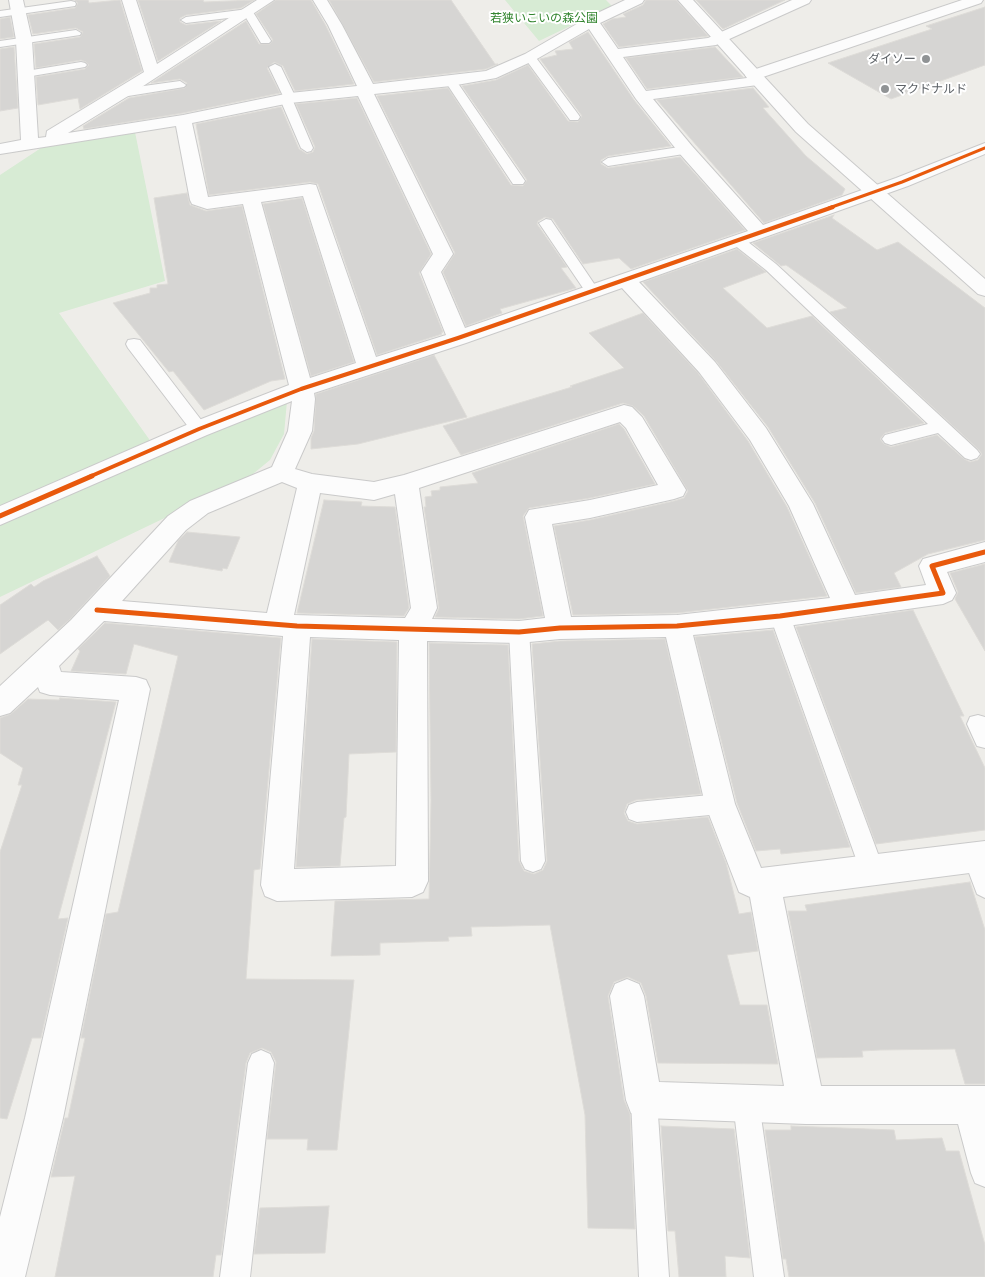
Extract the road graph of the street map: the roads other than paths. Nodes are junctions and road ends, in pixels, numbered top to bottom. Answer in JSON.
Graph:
{"nodes":[{"id":1,"x":129,"y":0,"type":"edge"},
{"id":2,"x":267,"y":0,"type":"edge"},
{"id":3,"x":320,"y":0,"type":"edge"},
{"id":4,"x":637,"y":0,"type":"edge"},
{"id":5,"x":685,"y":0,"type":"edge"},
{"id":6,"x":804,"y":0,"type":"edge"},
{"id":7,"x":976,"y":0,"type":"edge"},
{"id":8,"x":71,"y":4,"type":"dead end"},
{"id":9,"x":17,"y":6,"type":"edge"},
{"id":10,"x":248,"y":12,"type":"junction"},
{"id":11,"x":0,"y":14,"type":"edge"},
{"id":12,"x":186,"y":20,"type":"dead end"},
{"id":13,"x":592,"y":21,"type":"junction"},
{"id":14,"x":76,"y":33,"type":"dead end"},
{"id":15,"x":721,"y":38,"type":"junction"},
{"id":16,"x":24,"y":40,"type":"junction"},
{"id":17,"x":265,"y":41,"type":"dead end"},
{"id":18,"x":0,"y":44,"type":"edge"},
{"id":19,"x":613,"y":54,"type":"junction"},
{"id":20,"x":530,"y":57,"type":"junction"},
{"id":21,"x":81,"y":65,"type":"dead end"},
{"id":22,"x":275,"y":67,"type":"dead end"},
{"id":23,"x":152,"y":72,"type":"junction"},
{"id":24,"x":26,"y":74,"type":"junction"},
{"id":25,"x":756,"y":78,"type":"junction"},
{"id":26,"x":451,"y":81,"type":"junction"},
{"id":27,"x":180,"y":85,"type":"dead end"},
{"id":28,"x":366,"y":90,"type":"junction"},
{"id":29,"x":122,"y":93,"type":"junction"},
{"id":30,"x":642,"y":96,"type":"junction"},
{"id":31,"x":288,"y":99,"type":"junction"},
{"id":32,"x":574,"y":117,"type":"dead end"},
{"id":33,"x":183,"y":120,"type":"junction"},
{"id":34,"x":35,"y":143,"type":"junction"},
{"id":35,"x":307,"y":148,"type":"dead end"},
{"id":36,"x":985,"y":148,"type":"edge"},
{"id":37,"x":0,"y":150,"type":"edge"},
{"id":38,"x":686,"y":150,"type":"junction"},
{"id":39,"x":608,"y":162,"type":"dead end"},
{"id":40,"x":0,"y":166,"type":"edge"},
{"id":41,"x":518,"y":181,"type":"dead end"},
{"id":42,"x":874,"y":192,"type":"junction"},
{"id":43,"x":251,"y":198,"type":"junction"},
{"id":44,"x":546,"y":222,"type":"dead end"},
{"id":45,"x":760,"y":233,"type":"junction"},
{"id":46,"x":738,"y":241,"type":"junction"},
{"id":47,"x":626,"y":280,"type":"junction"},
{"id":48,"x":985,"y":290,"type":"edge"},
{"id":49,"x":592,"y":291,"type":"junction"},
{"id":50,"x":458,"y":338,"type":"junction"},
{"id":51,"x":134,"y":344,"type":"dead end"},
{"id":52,"x":368,"y":366,"type":"junction"},
{"id":53,"x":301,"y":389,"type":"junction"},
{"id":54,"x":941,"y":426,"type":"junction"},
{"id":55,"x":199,"y":429,"type":"junction"},
{"id":56,"x":891,"y":439,"type":"dead end"},
{"id":57,"x":971,"y":454,"type":"dead end"},
{"id":58,"x":281,"y":473,"type":"junction"},
{"id":59,"x":310,"y":482,"type":"junction"},
{"id":60,"x":406,"y":483,"type":"junction"},
{"id":61,"x":0,"y":516,"type":"edge"},
{"id":62,"x":985,"y":552,"type":"edge"},
{"id":63,"x":847,"y":607,"type":"junction"},
{"id":64,"x":97,"y":610,"type":"junction"},
{"id":65,"x":780,"y":616,"type":"junction"},
{"id":66,"x":288,"y":625,"type":"junction"},
{"id":67,"x":677,"y":626,"type":"junction"},
{"id":68,"x":560,"y":628,"type":"junction"},
{"id":69,"x":413,"y":629,"type":"junction"},
{"id":70,"x":519,"y":632,"type":"junction"},
{"id":71,"x":44,"y":662,"type":"junction"},
{"id":72,"x":0,"y":704,"type":"edge"},
{"id":73,"x":720,"y":804,"type":"junction"},
{"id":74,"x":637,"y":812,"type":"dead end"},
{"id":75,"x":980,"y":856,"type":"edge"},
{"id":76,"x":533,"y":861,"type":"dead end"},
{"id":77,"x":872,"y":870,"type":"junction"},
{"id":78,"x":764,"y":884,"type":"junction"},
{"id":79,"x":985,"y":886,"type":"edge"},
{"id":80,"x":627,"y":996,"type":"dead end"},
{"id":81,"x":261,"y":1063,"type":"dead end"},
{"id":82,"x":644,"y":1100,"type":"junction"},
{"id":83,"x":746,"y":1103,"type":"junction"},
{"id":84,"x":806,"y":1105,"type":"junction"},
{"id":85,"x":976,"y":1105,"type":"edge"},
{"id":86,"x":985,"y":1174,"type":"edge"},
{"id":87,"x":5,"y":1277,"type":"edge"},
{"id":88,"x":235,"y":1277,"type":"edge"},
{"id":89,"x":654,"y":1277,"type":"edge"},
{"id":90,"x":769,"y":1277,"type":"edge"}],
"edges":[{"from":1,"to":23,"type":"street"},
{"from":2,"to":10,"type":"street"},
{"from":3,"to":28,"type":"street"},
{"from":4,"to":13,"type":"street"},
{"from":5,"to":15,"type":"street"},
{"from":6,"to":15,"type":"street"},
{"from":7,"to":25,"type":"street"},
{"from":8,"to":9,"type":"lane"},
{"from":9,"to":11,"type":"lane"},
{"from":9,"to":16,"type":"street"},
{"from":10,"to":12,"type":"lane"},
{"from":10,"to":17,"type":"lane"},
{"from":10,"to":23,"type":"street"},
{"from":13,"to":19,"type":"street"},
{"from":13,"to":20,"type":"street"},
{"from":14,"to":16,"type":"lane"},
{"from":15,"to":19,"type":"street"},
{"from":15,"to":25,"type":"street"},
{"from":16,"to":18,"type":"lane"},
{"from":16,"to":24,"type":"street"},
{"from":19,"to":30,"type":"street"},
{"from":20,"to":26,"type":"street"},
{"from":20,"to":32,"type":"lane"},
{"from":21,"to":24,"type":"lane"},
{"from":22,"to":31,"type":"lane"},
{"from":23,"to":29,"type":"street"},
{"from":24,"to":34,"type":"street"},
{"from":25,"to":30,"type":"street"},
{"from":25,"to":42,"type":"street"},
{"from":26,"to":28,"type":"street"},
{"from":26,"to":41,"type":"lane"},
{"from":27,"to":29,"type":"lane"},
{"from":28,"to":31,"type":"street"},
{"from":28,"to":50,"type":"street"},
{"from":29,"to":34,"type":"street"},
{"from":30,"to":38,"type":"street"},
{"from":31,"to":33,"type":"street"},
{"from":31,"to":35,"type":"lane"},
{"from":33,"to":34,"type":"street"},
{"from":33,"to":43,"type":"street"},
{"from":34,"to":37,"type":"street"},
{"from":34,"to":40,"type":"street"},
{"from":36,"to":42,"type":"street"},
{"from":38,"to":39,"type":"lane"},
{"from":38,"to":45,"type":"street"},
{"from":42,"to":45,"type":"street"},
{"from":42,"to":48,"type":"street"},
{"from":43,"to":52,"type":"street"},
{"from":43,"to":53,"type":"street"},
{"from":44,"to":49,"type":"lane"},
{"from":45,"to":46,"type":"street"},
{"from":46,"to":47,"type":"street"},
{"from":46,"to":54,"type":"lane"},
{"from":47,"to":49,"type":"street"},
{"from":47,"to":63,"type":"street"},
{"from":49,"to":50,"type":"street"},
{"from":50,"to":52,"type":"street"},
{"from":51,"to":55,"type":"lane"},
{"from":52,"to":53,"type":"street"},
{"from":53,"to":55,"type":"street"},
{"from":53,"to":58,"type":"street"},
{"from":54,"to":56,"type":"lane"},
{"from":54,"to":57,"type":"lane"},
{"from":55,"to":61,"type":"street"},
{"from":58,"to":59,"type":"street"},
{"from":58,"to":64,"type":"street"},
{"from":59,"to":60,"type":"street"},
{"from":59,"to":66,"type":"street"},
{"from":60,"to":68,"type":"street"},
{"from":60,"to":69,"type":"street"},
{"from":62,"to":63,"type":"street"},
{"from":63,"to":65,"type":"street"},
{"from":64,"to":66,"type":"street"},
{"from":64,"to":71,"type":"street"},
{"from":65,"to":67,"type":"street"},
{"from":65,"to":77,"type":"lane"},
{"from":66,"to":69,"type":"street"},
{"from":66,"to":69,"type":"street"},
{"from":67,"to":68,"type":"street"},
{"from":67,"to":73,"type":"street"},
{"from":68,"to":70,"type":"street"},
{"from":69,"to":70,"type":"street"},
{"from":70,"to":76,"type":"lane"},
{"from":71,"to":72,"type":"street"},
{"from":71,"to":87,"type":"street"},
{"from":73,"to":74,"type":"lane"},
{"from":73,"to":78,"type":"street"},
{"from":75,"to":77,"type":"street"},
{"from":75,"to":79,"type":"lane"},
{"from":77,"to":78,"type":"street"},
{"from":78,"to":84,"type":"street"},
{"from":80,"to":82,"type":"street"},
{"from":81,"to":88,"type":"lane"},
{"from":82,"to":83,"type":"street"},
{"from":82,"to":89,"type":"lane"},
{"from":83,"to":84,"type":"street"},
{"from":83,"to":90,"type":"lane"},
{"from":84,"to":85,"type":"street"},
{"from":85,"to":86,"type":"lane"}]}
